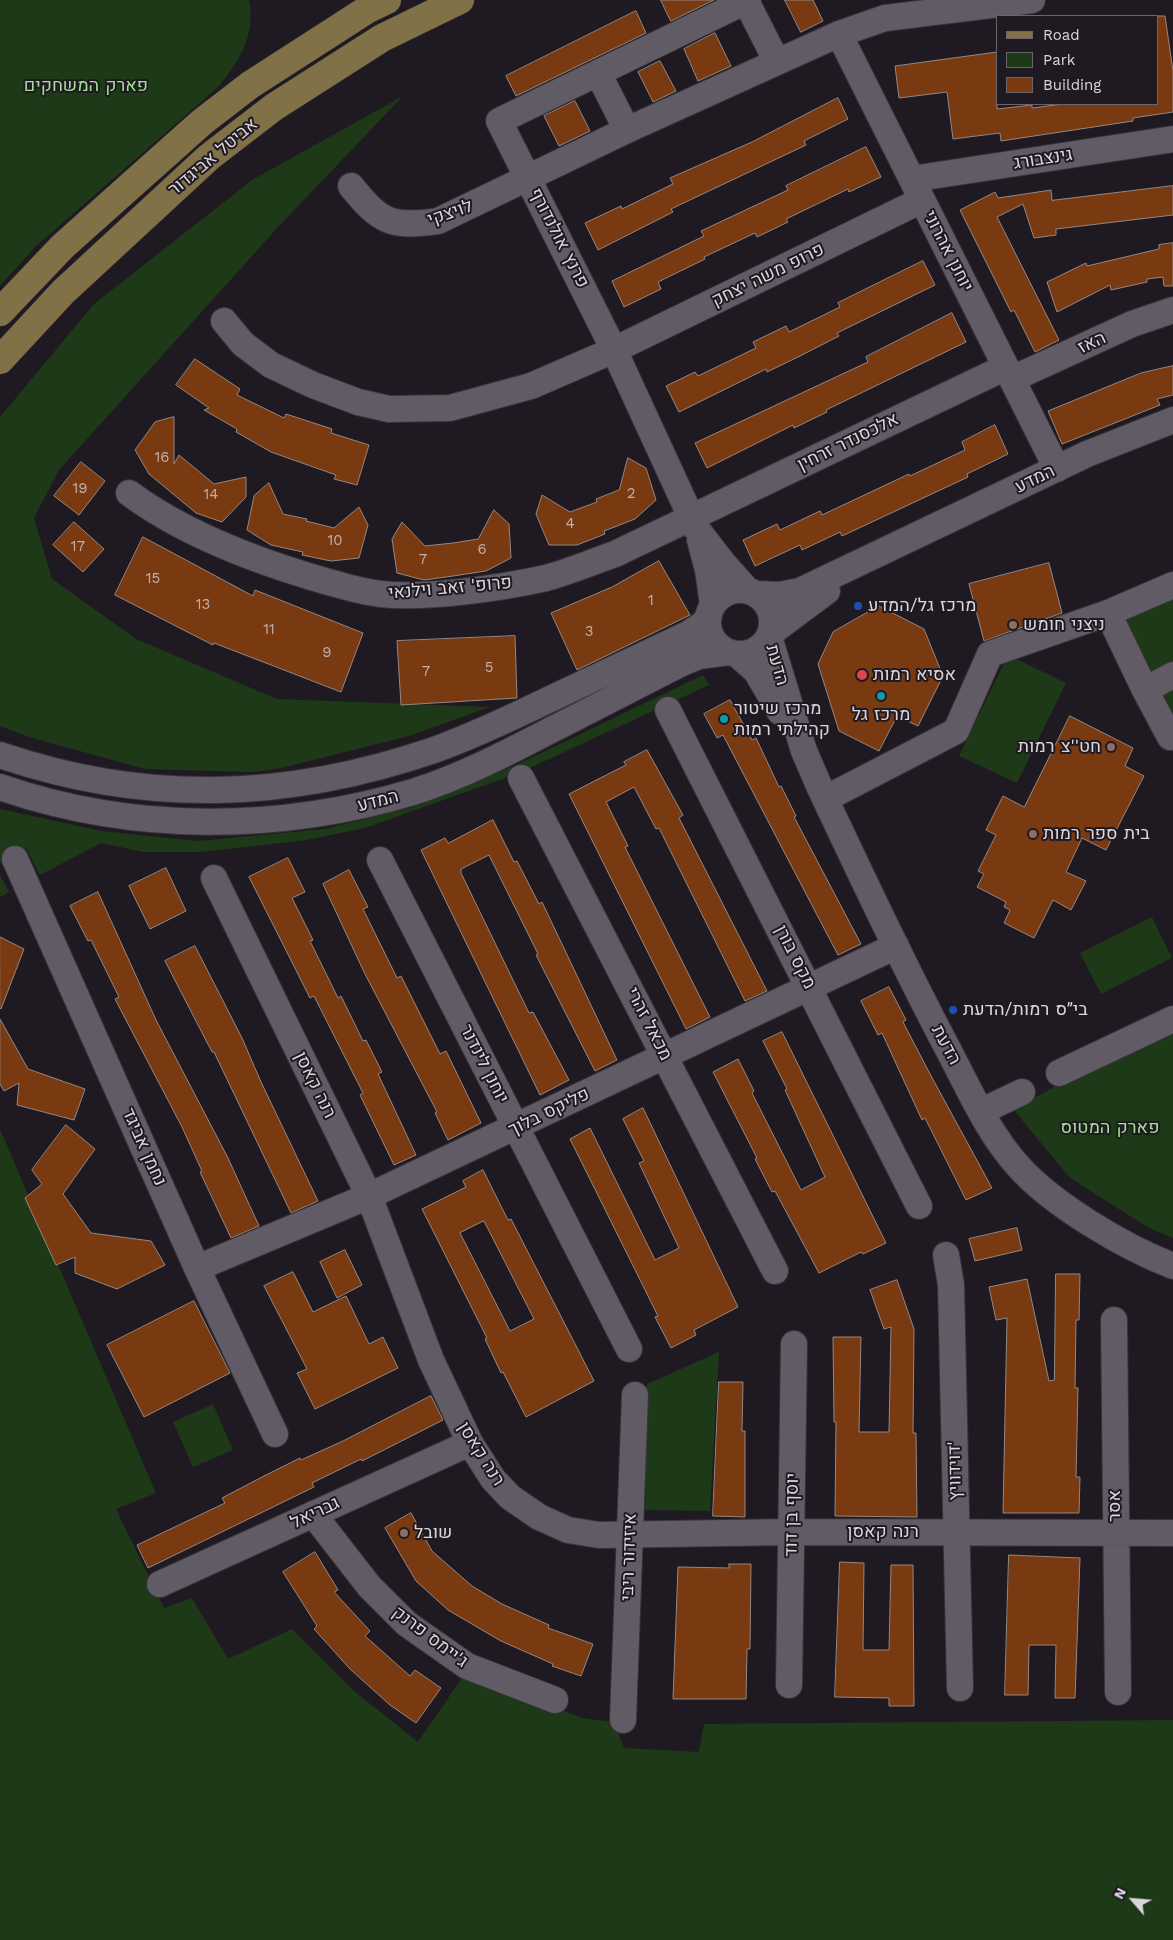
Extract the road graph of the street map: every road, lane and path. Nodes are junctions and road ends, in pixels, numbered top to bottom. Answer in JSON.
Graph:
{"nodes":[{"id":1,"x":387,"y":0,"type":"edge"},
{"id":2,"x":460,"y":0,"type":"edge"},
{"id":3,"x":1032,"y":0,"type":"edge"},
{"id":4,"x":747,"y":1,"type":"edge"},
{"id":5,"x":904,"y":8,"type":"edge"},
{"id":6,"x":839,"y":34,"type":"junction"},
{"id":7,"x":777,"y":62,"type":"junction"},
{"id":8,"x":598,"y":73,"type":"junction"},
{"id":9,"x":627,"y":130,"type":"junction"},
{"id":10,"x":1173,"y":139,"type":"edge"},
{"id":11,"x":528,"y":178,"type":"junction"},
{"id":12,"x":350,"y":186,"type":"dead end"},
{"id":13,"x":917,"y":190,"type":"junction"},
{"id":14,"x":1173,"y":310,"type":"edge"},
{"id":15,"x":0,"y":312,"type":"edge"},
{"id":16,"x":224,"y":320,"type":"dead end"},
{"id":17,"x":614,"y":350,"type":"junction"},
{"id":18,"x":0,"y":360,"type":"edge"},
{"id":19,"x":1009,"y":373,"type":"junction"},
{"id":20,"x":1172,"y":423,"type":"edge"},
{"id":21,"x":1057,"y":469,"type":"junction"},
{"id":22,"x":129,"y":493,"type":"dead end"},
{"id":23,"x":693,"y":523,"type":"junction"},
{"id":24,"x":900,"y":545,"type":"junction"},
{"id":25,"x":1173,"y":585,"type":"edge"},
{"id":26,"x":753,"y":592,"type":"junction"},
{"id":27,"x":711,"y":611,"type":"junction"},
{"id":28,"x":1108,"y":613,"type":"junction"},
{"id":29,"x":770,"y":634,"type":"junction"},
{"id":30,"x":734,"y":654,"type":"junction"},
{"id":31,"x":1173,"y":675,"type":"edge"},
{"id":32,"x":1145,"y":690,"type":"junction"},
{"id":33,"x":668,"y":710,"type":"dead end"},
{"id":34,"x":1172,"y":738,"type":"edge"},
{"id":35,"x":804,"y":751,"type":"junction"},
{"id":36,"x":0,"y":755,"type":"edge"},
{"id":37,"x":521,"y":778,"type":"dead end"},
{"id":38,"x":0,"y":787,"type":"edge"},
{"id":39,"x":826,"y":799,"type":"junction"},
{"id":40,"x":15,"y":859,"type":"dead end"},
{"id":41,"x":380,"y":860,"type":"dead end"},
{"id":42,"x":214,"y":878,"type":"dead end"},
{"id":43,"x":896,"y":946,"type":"junction"},
{"id":44,"x":810,"y":986,"type":"junction"},
{"id":45,"x":1173,"y":1019,"type":"edge"},
{"id":46,"x":665,"y":1056,"type":"junction"},
{"id":47,"x":1059,"y":1073,"type":"dead end"},
{"id":48,"x":1022,"y":1092,"type":"dead end"},
{"id":49,"x":982,"y":1111,"type":"junction"},
{"id":50,"x":516,"y":1128,"type":"junction"},
{"id":51,"x":368,"y":1196,"type":"junction"},
{"id":52,"x":920,"y":1206,"type":"dead end"},
{"id":53,"x":946,"y":1255,"type":"dead end"},
{"id":54,"x":1173,"y":1266,"type":"edge"},
{"id":55,"x":197,"y":1268,"type":"junction"},
{"id":56,"x":775,"y":1271,"type":"dead end"},
{"id":57,"x":1114,"y":1320,"type":"dead end"},
{"id":58,"x":794,"y":1344,"type":"dead end"},
{"id":59,"x":629,"y":1349,"type":"dead end"},
{"id":60,"x":635,"y":1394,"type":"dead end"},
{"id":61,"x":275,"y":1434,"type":"dead end"},
{"id":62,"x":470,"y":1443,"type":"junction"},
{"id":63,"x":313,"y":1514,"type":"junction"},
{"id":64,"x":792,"y":1532,"type":"junction"},
{"id":65,"x":957,"y":1533,"type":"junction"},
{"id":66,"x":1173,"y":1533,"type":"edge"},
{"id":67,"x":1116,"y":1534,"type":"junction"},
{"id":68,"x":630,"y":1535,"type":"junction"},
{"id":69,"x":160,"y":1584,"type":"dead end"},
{"id":70,"x":789,"y":1685,"type":"dead end"},
{"id":71,"x":960,"y":1688,"type":"dead end"},
{"id":72,"x":1118,"y":1692,"type":"dead end"},
{"id":73,"x":555,"y":1700,"type":"dead end"},
{"id":74,"x":623,"y":1720,"type":"dead end"}],
"edges":[{"from":1,"to":15,"type":"main road","name":"אביטל אביגדור"},
{"from":2,"to":18,"type":"main road","name":"אביטל אביגדור"},
{"from":3,"to":5,"type":"street","name":"פרנץ אולנדורף"},
{"from":4,"to":7,"type":"street"},
{"from":4,"to":8,"type":"street"},
{"from":5,"to":6,"type":"street","name":"פרנץ אולנדורף"},
{"from":6,"to":7,"type":"street","name":"פרנץ אולנדורף"},
{"from":6,"to":13,"type":"street","name":"יוחנן אהרוני"},
{"from":7,"to":9,"type":"street","name":"פרנץ אולנדורף"},
{"from":8,"to":9,"type":"street"},
{"from":8,"to":11,"type":"street"},
{"from":9,"to":11,"type":"street","name":"פרנץ אולנדורף"},
{"from":10,"to":13,"type":"street","name":"גינצבורג"},
{"from":11,"to":12,"type":"street","name":"לויצקי"},
{"from":11,"to":17,"type":"street","name":"פרנץ אולנדורף"},
{"from":13,"to":17,"type":"street","name":"פרופ משה יצחק"},
{"from":13,"to":19,"type":"street","name":"יוחנן אהרוני"},
{"from":14,"to":19,"type":"street","name":"האז"},
{"from":16,"to":17,"type":"street","name":"פרופ משה יצחק"},
{"from":17,"to":23,"type":"street","name":"פרנץ אולנדורף"},
{"from":19,"to":21,"type":"street","name":"יוחנן אהרוני"},
{"from":19,"to":23,"type":"street","name":"אלכסנדר זרחין"},
{"from":20,"to":21,"type":"street","name":"המדע"},
{"from":21,"to":24,"type":"street","name":"המדע"},
{"from":22,"to":23,"type":"street","name":"פרופ' זאב וילנאי"},
{"from":23,"to":26,"type":"street","name":"פרנץ אולנדורף"},
{"from":23,"to":27,"type":"street","name":"פרנץ אולנדורף"},
{"from":24,"to":26,"type":"street","name":"המדע"},
{"from":24,"to":29,"type":"street","name":"המדע"},
{"from":25,"to":28,"type":"street"},
{"from":26,"to":27,"type":"street"},
{"from":26,"to":29,"type":"street"},
{"from":27,"to":30,"type":"street"},
{"from":27,"to":36,"type":"street","name":"המדע"},
{"from":28,"to":32,"type":"street"},
{"from":28,"to":39,"type":"street"},
{"from":29,"to":30,"type":"street"},
{"from":29,"to":35,"type":"street","name":"הדעת"},
{"from":30,"to":35,"type":"street","name":"הדעת"},
{"from":30,"to":38,"type":"street","name":"המדע"},
{"from":31,"to":32,"type":"street"},
{"from":32,"to":34,"type":"street"},
{"from":33,"to":44,"type":"street","name":"מקס בורן"},
{"from":35,"to":39,"type":"street","name":"הדעת"},
{"from":37,"to":46,"type":"street","name":"מכאל זהרי"},
{"from":39,"to":43,"type":"street","name":"הדעת"},
{"from":40,"to":55,"type":"street","name":"נחמן אביגד"},
{"from":41,"to":50,"type":"street","name":"יוחנן לינדנר"},
{"from":42,"to":51,"type":"street","name":"רנה קאסן"},
{"from":43,"to":44,"type":"street","name":"פליקס בלוך"},
{"from":43,"to":49,"type":"street","name":"הדעת"},
{"from":44,"to":46,"type":"street","name":"פליקס בלוך"},
{"from":44,"to":52,"type":"street","name":"מקס בורן"},
{"from":45,"to":47,"type":"street"},
{"from":46,"to":50,"type":"street","name":"פליקס בלוך"},
{"from":46,"to":56,"type":"street","name":"מכאל זהרי"},
{"from":48,"to":49,"type":"street"},
{"from":49,"to":54,"type":"street","name":"הדעת"},
{"from":50,"to":51,"type":"street","name":"פליקס בלוך"},
{"from":50,"to":59,"type":"street","name":"יוחנן לינדנר"},
{"from":51,"to":55,"type":"street","name":"פליקס בלוך"},
{"from":51,"to":62,"type":"street","name":"רנה קאסן"},
{"from":53,"to":65,"type":"street","name":"דוידוויץ'"},
{"from":55,"to":61,"type":"street","name":"נחמן אביגד"},
{"from":57,"to":67,"type":"street","name":"אסר"},
{"from":58,"to":64,"type":"street","name":"יוסף בן דוד"},
{"from":60,"to":68,"type":"street","name":"איזידור ריבי"},
{"from":62,"to":63,"type":"street","name":"גבריאל"},
{"from":62,"to":68,"type":"street","name":"רנה קאסן"},
{"from":63,"to":69,"type":"street","name":"גבריאל"},
{"from":63,"to":73,"type":"street","name":"ג'יימס פרנק"},
{"from":64,"to":65,"type":"street","name":"רנה קאסן"},
{"from":64,"to":68,"type":"street","name":"רנה קאסן"},
{"from":64,"to":70,"type":"street","name":"יוסף בן דוד"},
{"from":65,"to":67,"type":"street","name":"רנה קאסן"},
{"from":65,"to":71,"type":"street","name":"דוידוויץ'"},
{"from":66,"to":67,"type":"street","name":"רנה קאסן"},
{"from":67,"to":72,"type":"street","name":"אסר"},
{"from":68,"to":74,"type":"street","name":"איזידור ריבי"}]}
